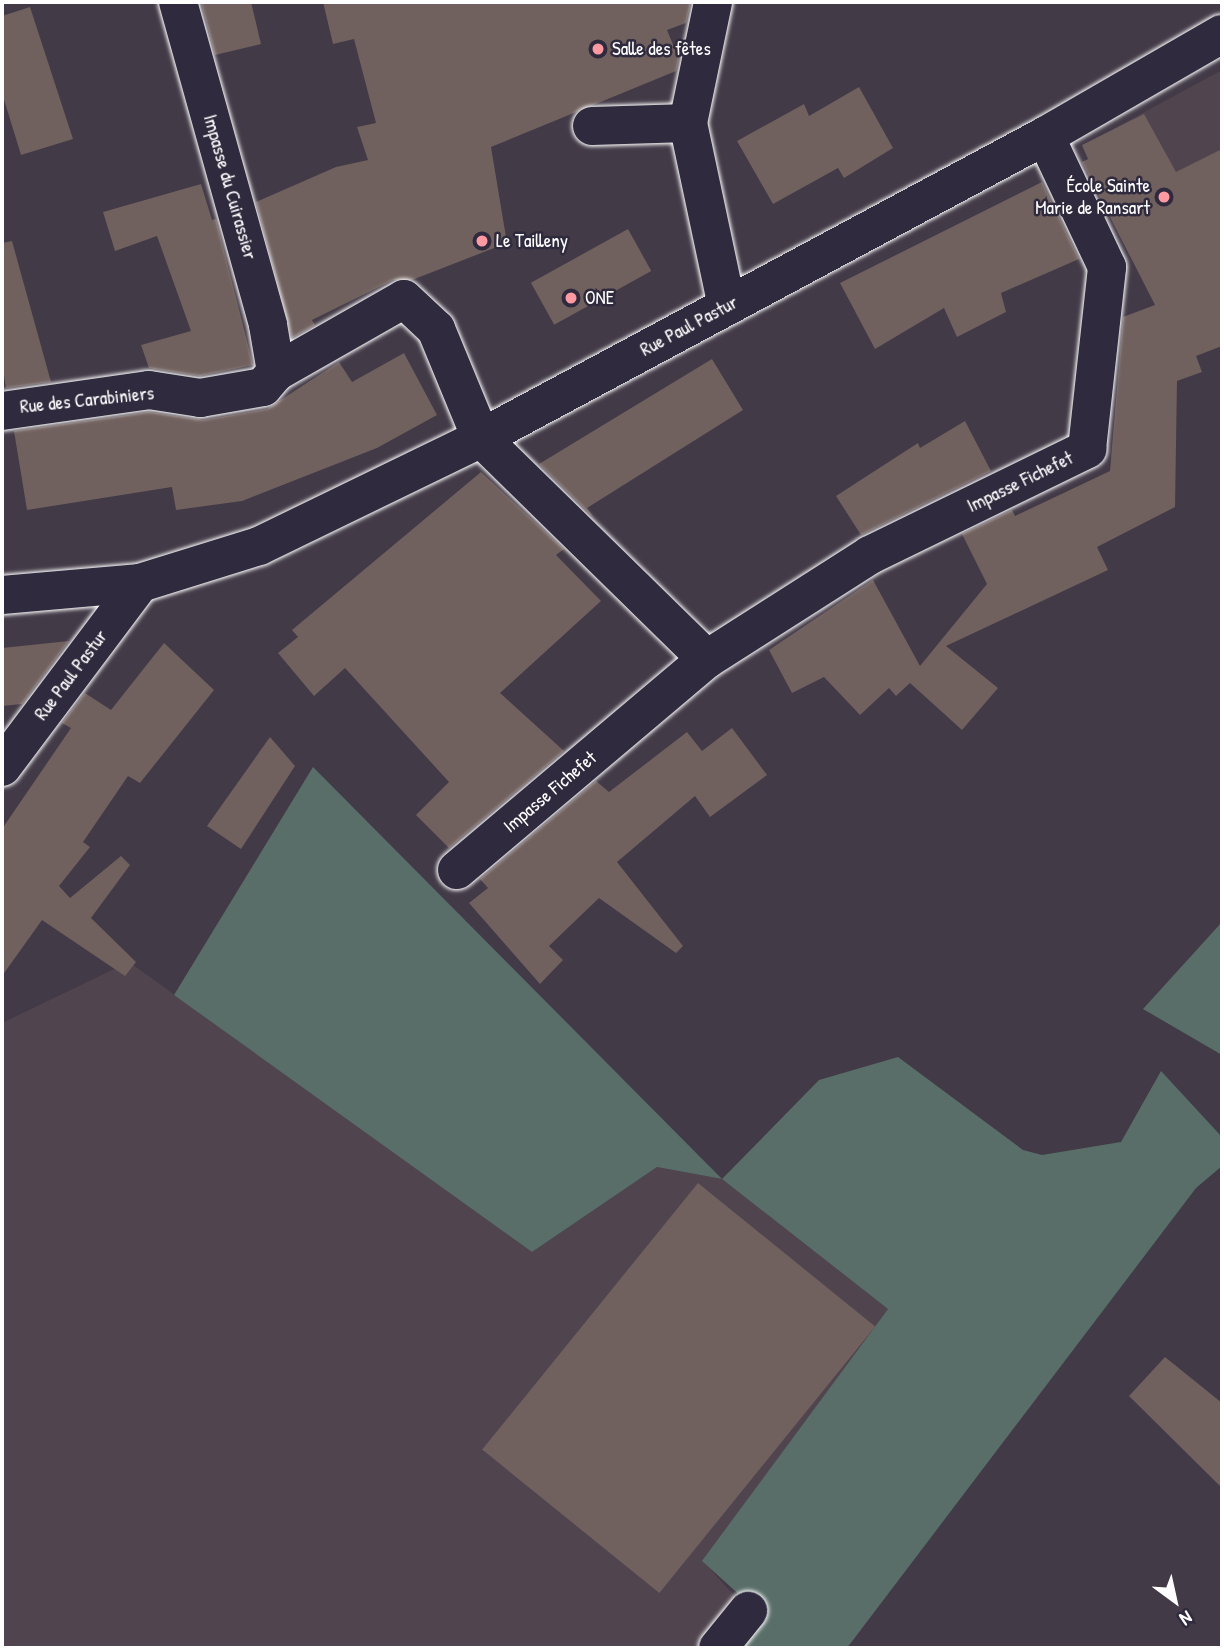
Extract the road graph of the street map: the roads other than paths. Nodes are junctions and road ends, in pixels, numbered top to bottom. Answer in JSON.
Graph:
{"nodes":[{"id":1,"x":178,"y":2,"type":"edge"},
{"id":2,"x":713,"y":2,"type":"edge"},
{"id":3,"x":1222,"y":34,"type":"edge"},
{"id":4,"x":688,"y":123,"type":"junction"},
{"id":5,"x":592,"y":126,"type":"dead end"},
{"id":6,"x":1045,"y":136,"type":"junction"},
{"id":7,"x":727,"y":306,"type":"junction"},
{"id":8,"x":276,"y":372,"type":"junction"},
{"id":9,"x":2,"y":411,"type":"edge"},
{"id":10,"x":481,"y":438,"type":"junction"},
{"id":11,"x":140,"y":583,"type":"junction"},
{"id":12,"x":2,"y":594,"type":"edge"},
{"id":13,"x":707,"y":659,"type":"junction"},
{"id":14,"x":2,"y":767,"type":"edge"},
{"id":15,"x":457,"y":870,"type":"dead end"},
{"id":16,"x":748,"y":1611,"type":"dead end"},
{"id":17,"x":718,"y":1648,"type":"edge"}],
"edges":[{"from":1,"to":8,"type":"street","name":"Impasse du Cuirassier"},
{"from":2,"to":4,"type":"street"},
{"from":3,"to":6,"type":"street","name":"Rue Paul Pastur"},
{"from":4,"to":5,"type":"street"},
{"from":4,"to":7,"type":"street"},
{"from":6,"to":7,"type":"street","name":"Rue Paul Pastur"},
{"from":6,"to":13,"type":"street","name":"Impasse Fichefet"},
{"from":7,"to":10,"type":"street","name":"Rue Paul Pastur"},
{"from":8,"to":9,"type":"street","name":"Rue des Carabiniers"},
{"from":8,"to":10,"type":"street","name":"Rue des Carabiniers"},
{"from":10,"to":11,"type":"street","name":"Rue Paul Pastur"},
{"from":10,"to":13,"type":"street"},
{"from":11,"to":12,"type":"street","name":"Rue Paul Pastur"},
{"from":11,"to":14,"type":"street","name":"Rue Paul Pastur"},
{"from":13,"to":15,"type":"street","name":"Impasse Fichefet"},
{"from":16,"to":17,"type":"street"}]}
